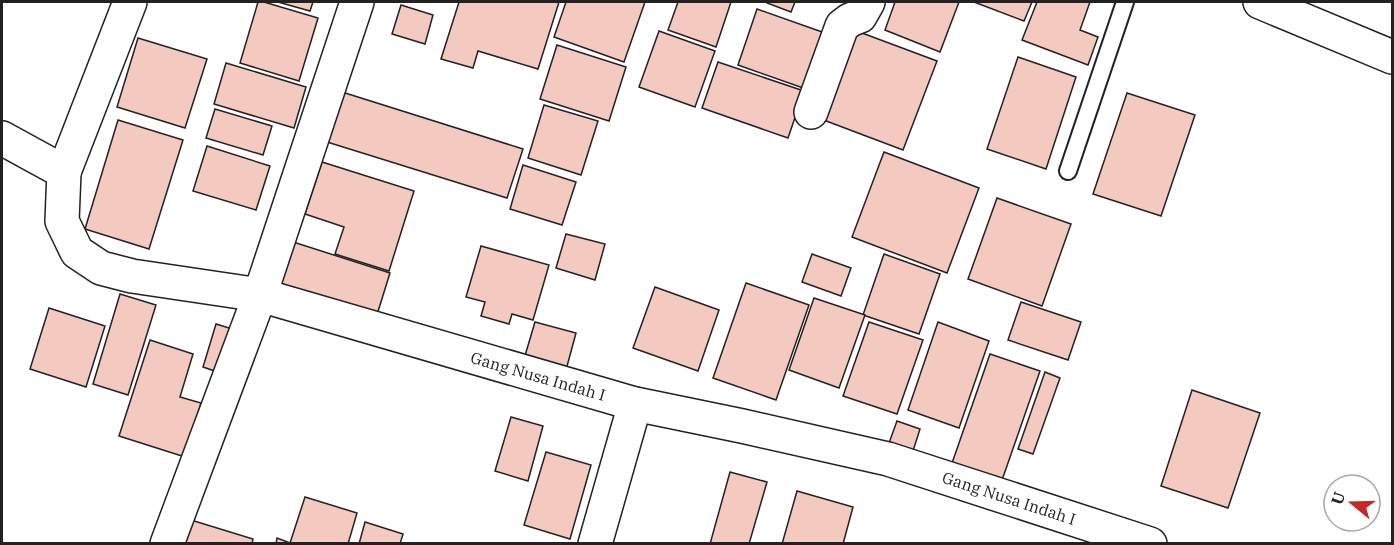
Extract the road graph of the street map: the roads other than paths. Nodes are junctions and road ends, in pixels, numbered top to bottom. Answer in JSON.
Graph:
{"nodes":[{"id":1,"x":130,"y":2,"type":"edge"},
{"id":2,"x":357,"y":2,"type":"edge"},
{"id":3,"x":868,"y":2,"type":"edge"},
{"id":4,"x":1125,"y":2,"type":"edge"},
{"id":5,"x":1260,"y":2,"type":"edge"},
{"id":6,"x":1392,"y":57,"type":"edge"},
{"id":7,"x":811,"y":112,"type":"dead end"},
{"id":8,"x":2,"y":138,"type":"edge"},
{"id":9,"x":1068,"y":171,"type":"dead end"},
{"id":10,"x":64,"y":172,"type":"junction"},
{"id":11,"x":260,"y":295,"type":"junction"},
{"id":12,"x":635,"y":404,"type":"junction"},
{"id":13,"x":167,"y":543,"type":"edge"},
{"id":14,"x":595,"y":543,"type":"edge"},
{"id":15,"x":1150,"y":543,"type":"edge"}],
"edges":[{"from":1,"to":10,"type":"street","name":"Gang Nusa Indah I"},
{"from":2,"to":11,"type":"street"},
{"from":3,"to":7,"type":"street"},
{"from":4,"to":9,"type":"lane"},
{"from":5,"to":6,"type":"street"},
{"from":8,"to":10,"type":"street"},
{"from":10,"to":11,"type":"street","name":"Gang Nusa Indah I"},
{"from":11,"to":12,"type":"street","name":"Gang Nusa Indah I"},
{"from":11,"to":13,"type":"street"},
{"from":12,"to":14,"type":"street"},
{"from":12,"to":15,"type":"street","name":"Gang Nusa Indah I"}]}
